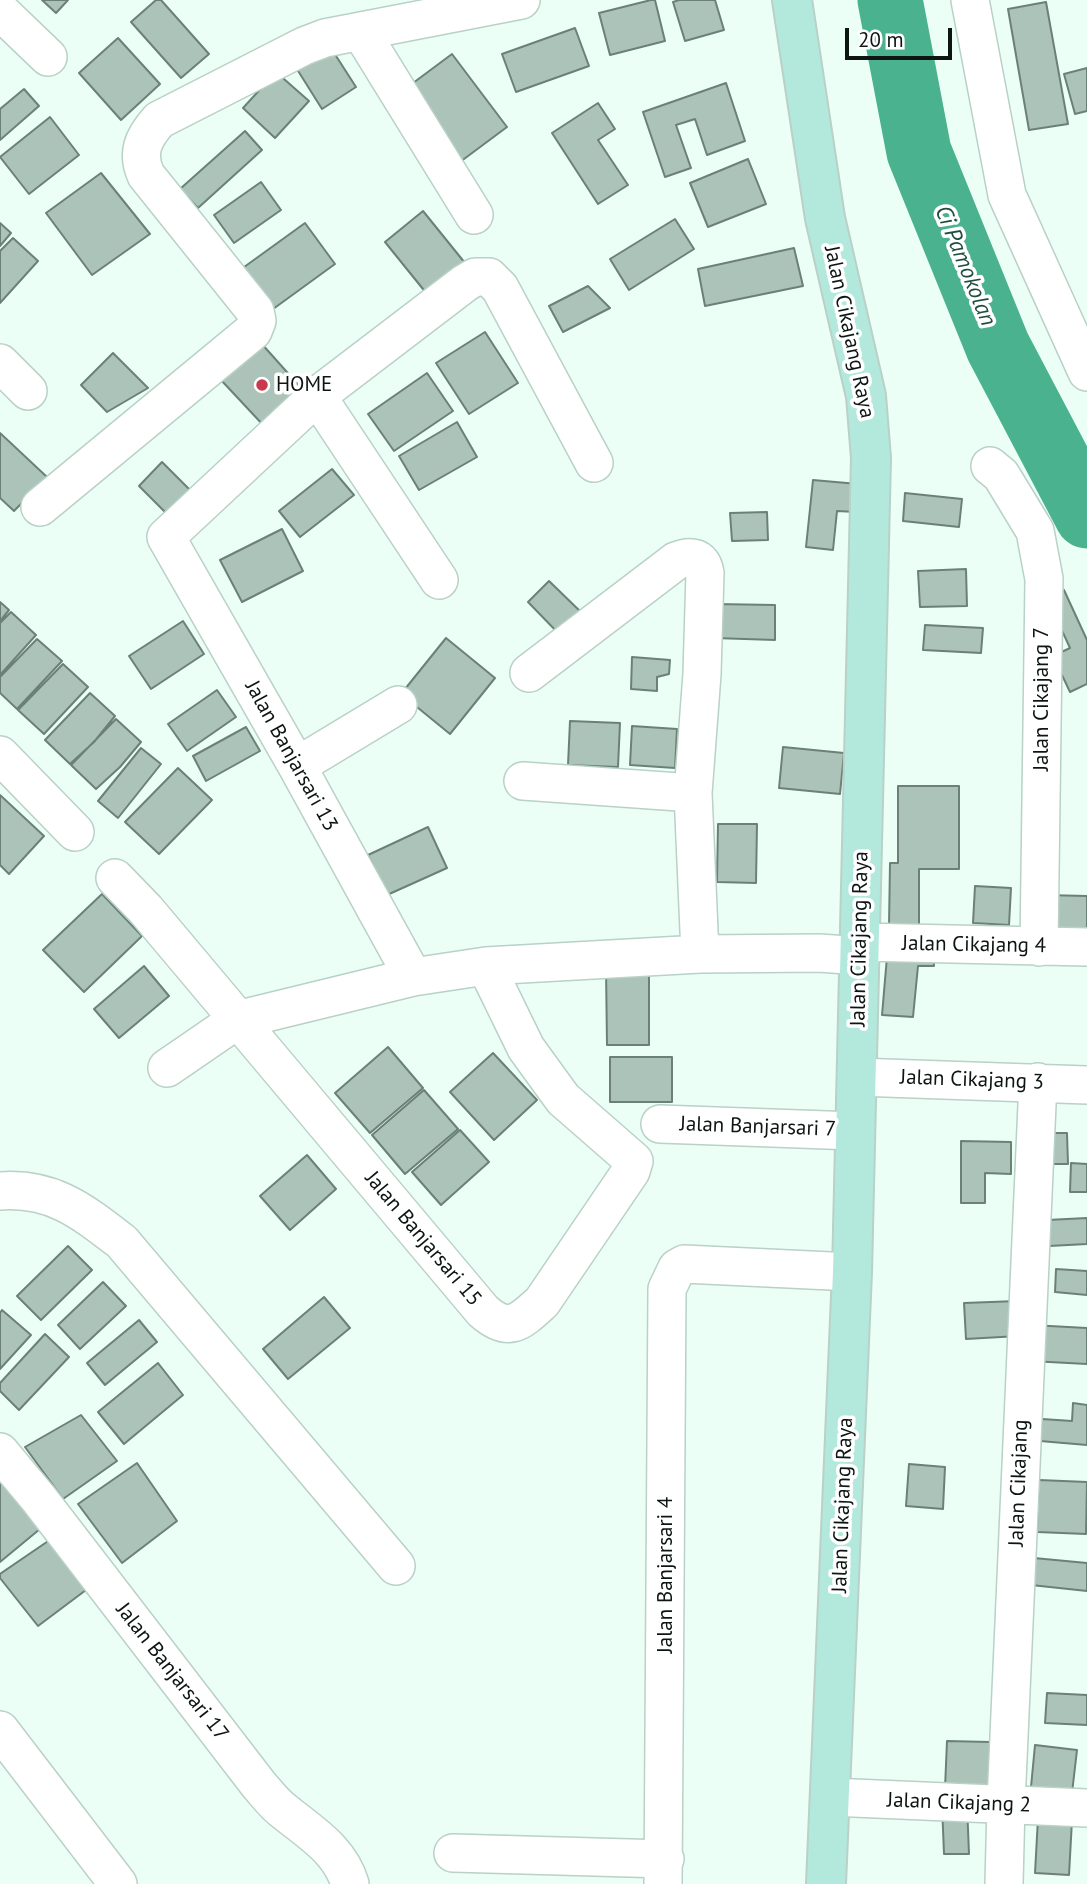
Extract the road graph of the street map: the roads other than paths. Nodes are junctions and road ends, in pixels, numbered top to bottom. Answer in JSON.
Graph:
{"nodes":[{"id":1,"x":521,"y":0,"type":"edge"},
{"id":2,"x":792,"y":0,"type":"edge"},
{"id":3,"x":971,"y":0,"type":"edge"},
{"id":4,"x":0,"y":11,"type":"edge"},
{"id":5,"x":361,"y":33,"type":"junction"},
{"id":6,"x":48,"y":57,"type":"dead end"},
{"id":7,"x":474,"y":215,"type":"dead end"},
{"id":8,"x":0,"y":363,"type":"edge"},
{"id":9,"x":1087,"y":373,"type":"edge"},
{"id":10,"x":28,"y":391,"type":"dead end"},
{"id":11,"x":317,"y":396,"type":"junction"},
{"id":12,"x":594,"y":463,"type":"dead end"},
{"id":13,"x":990,"y":466,"type":"dead end"},
{"id":14,"x":40,"y":506,"type":"dead end"},
{"id":15,"x":439,"y":580,"type":"dead end"},
{"id":16,"x":529,"y":673,"type":"dead end"},
{"id":17,"x":398,"y":705,"type":"dead end"},
{"id":18,"x":0,"y":755,"type":"edge"},
{"id":19,"x":297,"y":766,"type":"junction"},
{"id":20,"x":523,"y":781,"type":"dead end"},
{"id":21,"x":693,"y":793,"type":"junction"},
{"id":22,"x":75,"y":832,"type":"dead end"},
{"id":23,"x":116,"y":878,"type":"dead end"},
{"id":24,"x":1039,"y":947,"type":"junction"},
{"id":25,"x":1087,"y":947,"type":"edge"},
{"id":26,"x":861,"y":949,"type":"junction"},
{"id":27,"x":700,"y":954,"type":"junction"},
{"id":28,"x":486,"y":966,"type":"junction"},
{"id":29,"x":413,"y":977,"type":"junction"},
{"id":30,"x":237,"y":1020,"type":"junction"},
{"id":31,"x":167,"y":1068,"type":"dead end"},
{"id":32,"x":857,"y":1077,"type":"junction"},
{"id":33,"x":1038,"y":1082,"type":"junction"},
{"id":34,"x":1087,"y":1085,"type":"edge"},
{"id":35,"x":660,"y":1124,"type":"dead end"},
{"id":36,"x":855,"y":1131,"type":"junction"},
{"id":37,"x":0,"y":1191,"type":"edge"},
{"id":38,"x":852,"y":1272,"type":"junction"},
{"id":39,"x":0,"y":1452,"type":"edge"},
{"id":40,"x":396,"y":1566,"type":"dead end"},
{"id":41,"x":0,"y":1730,"type":"edge"},
{"id":42,"x":830,"y":1797,"type":"junction"},
{"id":43,"x":1006,"y":1804,"type":"junction"},
{"id":44,"x":1087,"y":1808,"type":"edge"},
{"id":45,"x":453,"y":1853,"type":"dead end"},
{"id":46,"x":664,"y":1871,"type":"edge"},
{"id":47,"x":118,"y":1884,"type":"edge"},
{"id":48,"x":350,"y":1884,"type":"edge"},
{"id":49,"x":826,"y":1884,"type":"edge"},
{"id":50,"x":1004,"y":1884,"type":"edge"}],
"edges":[{"from":1,"to":5,"type":"street"},
{"from":2,"to":26,"type":"main road","name":"Jalan Cikajang Raya"},
{"from":3,"to":9,"type":"street"},
{"from":4,"to":6,"type":"street"},
{"from":5,"to":7,"type":"street"},
{"from":5,"to":14,"type":"street"},
{"from":8,"to":10,"type":"street"},
{"from":11,"to":12,"type":"street"},
{"from":11,"to":15,"type":"street"},
{"from":11,"to":19,"type":"street","name":"Jalan Banjarsari 13"},
{"from":13,"to":24,"type":"street","name":"Jalan Cikajang 7"},
{"from":16,"to":21,"type":"street"},
{"from":17,"to":19,"type":"street"},
{"from":18,"to":22,"type":"street"},
{"from":19,"to":29,"type":"street","name":"Jalan Banjarsari 13"},
{"from":20,"to":21,"type":"street"},
{"from":21,"to":27,"type":"street"},
{"from":23,"to":30,"type":"street"},
{"from":24,"to":25,"type":"street","name":"Jalan Cikajang 4"},
{"from":24,"to":26,"type":"street","name":"Jalan Cikajang 4"},
{"from":26,"to":27,"type":"street","name":"Jalan Cikajang 4"},
{"from":26,"to":32,"type":"main road","name":"Jalan Cikajang Raya"},
{"from":27,"to":28,"type":"street","name":"Jalan Cikajang 4"},
{"from":28,"to":29,"type":"street","name":"Jalan Cikajang 4"},
{"from":28,"to":30,"type":"street","name":"Jalan Banjarsari 15"},
{"from":29,"to":30,"type":"street","name":"Jalan Cikajang 4"},
{"from":30,"to":31,"type":"street"},
{"from":32,"to":33,"type":"street","name":"Jalan Cikajang 3"},
{"from":32,"to":36,"type":"main road","name":"Jalan Cikajang Raya"},
{"from":33,"to":34,"type":"street","name":"Jalan Cikajang 3"},
{"from":33,"to":43,"type":"street","name":"Jalan Cikajang"},
{"from":35,"to":36,"type":"street","name":"Jalan Banjarsari 7"},
{"from":36,"to":38,"type":"main road","name":"Jalan Cikajang Raya"},
{"from":37,"to":40,"type":"street"},
{"from":38,"to":42,"type":"main road","name":"Jalan Cikajang Raya"},
{"from":38,"to":46,"type":"street","name":"Jalan Banjarsari 4"},
{"from":39,"to":48,"type":"street","name":"Jalan Banjarsari 17"},
{"from":41,"to":47,"type":"street"},
{"from":42,"to":43,"type":"street","name":"Jalan Cikajang 2"},
{"from":42,"to":49,"type":"main road","name":"Jalan Cikajang Raya"},
{"from":43,"to":44,"type":"street","name":"Jalan Cikajang 2"},
{"from":43,"to":50,"type":"street","name":"Jalan Cikajang"},
{"from":45,"to":46,"type":"street"}]}
